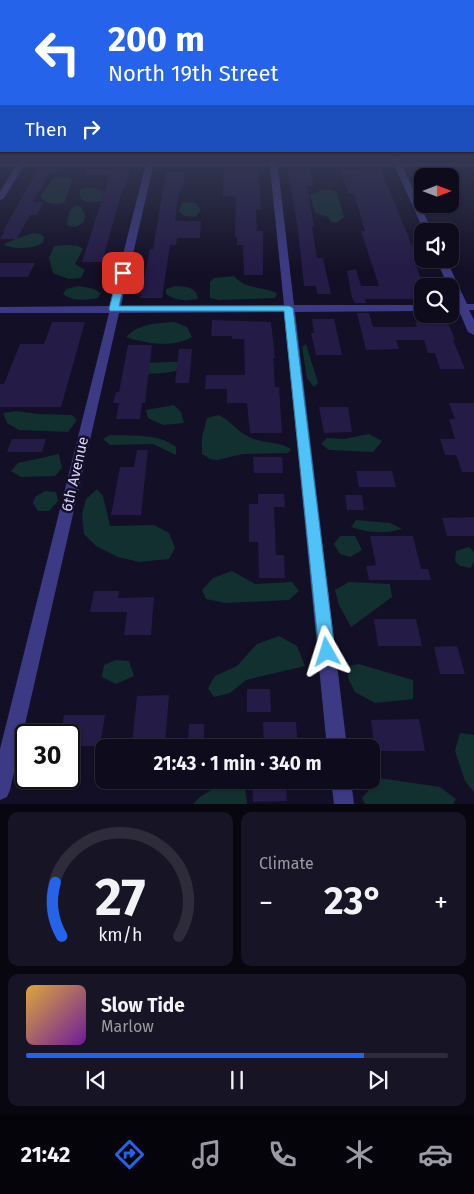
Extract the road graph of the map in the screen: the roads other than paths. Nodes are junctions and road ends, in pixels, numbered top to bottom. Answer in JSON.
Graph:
{"nodes":[{"id":1,"x":142,"y":196,"type":"edge"},
{"id":2,"x":277,"y":196,"type":"edge"},
{"id":3,"x":412,"y":196,"type":"edge"},
{"id":4,"x":424,"y":223,"type":"edge"},
{"id":5,"x":444,"y":268,"type":"edge"},
{"id":6,"x":459,"y":307,"type":"edge"},
{"id":7,"x":462,"y":307,"type":"junction"},
{"id":8,"x":474,"y":307,"type":"edge"},
{"id":9,"x":289,"y":308,"type":"junction"},
{"id":10,"x":414,"y":308,"type":"edge"},
{"id":11,"x":114,"y":309,"type":"junction"},
{"id":12,"x":0,"y":310,"type":"edge"},
{"id":13,"x":474,"y":332,"type":"edge"},
{"id":14,"x":336,"y":739,"type":"edge"},
{"id":15,"x":342,"y":789,"type":"edge"},
{"id":16,"x":0,"y":790,"type":"edge"},
{"id":17,"x":344,"y":804,"type":"edge"}],
"edges":[{"from":1,"to":11,"type":"street","name":"6th Avenue"},
{"from":2,"to":9,"type":"street"},
{"from":3,"to":4,"type":"street"},
{"from":5,"to":7,"type":"street"},
{"from":6,"to":7,"type":"street"},
{"from":7,"to":8,"type":"street"},
{"from":7,"to":13,"type":"street"},
{"from":9,"to":10,"type":"street"},
{"from":9,"to":11,"type":"street"},
{"from":9,"to":14,"type":"street"},
{"from":11,"to":12,"type":"street"},
{"from":11,"to":16,"type":"street","name":"6th Avenue"},
{"from":15,"to":17,"type":"street"}]}
